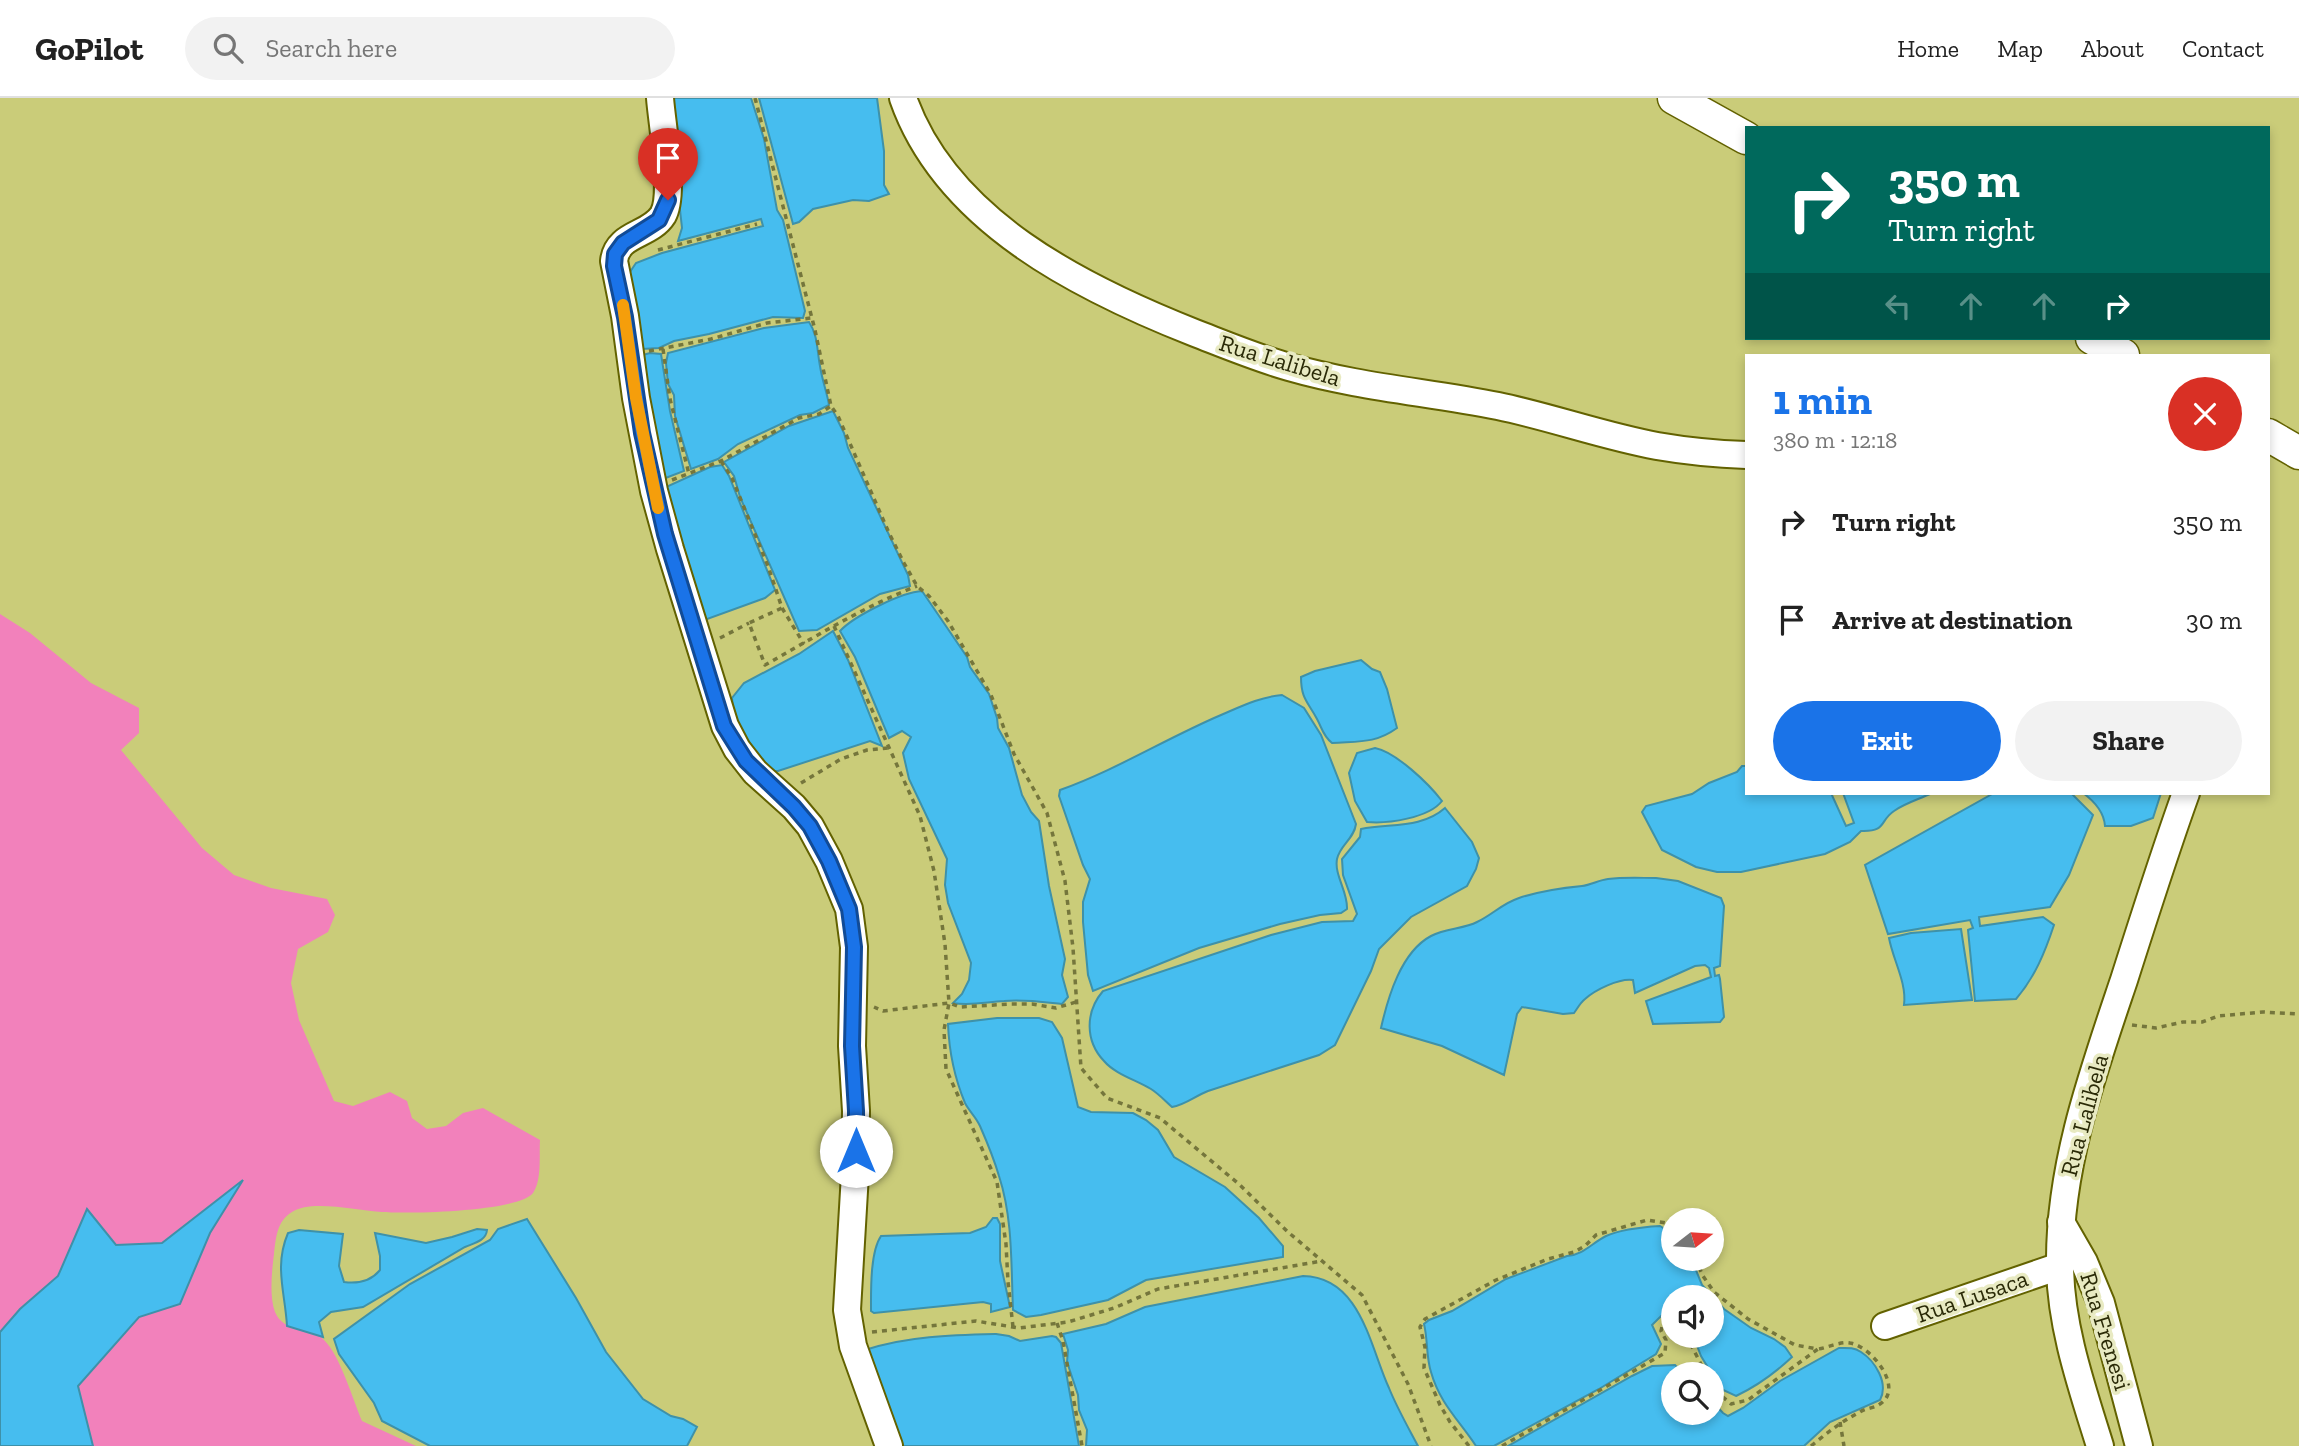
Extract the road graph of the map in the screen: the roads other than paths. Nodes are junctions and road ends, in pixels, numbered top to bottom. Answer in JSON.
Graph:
{"nodes":[{"id":1,"x":660,"y":98,"type":"edge"},
{"id":2,"x":903,"y":98,"type":"edge"},
{"id":3,"x":1674,"y":98,"type":"edge"},
{"id":4,"x":1745,"y":137,"type":"edge"},
{"id":5,"x":2270,"y":436,"type":"edge"},
{"id":6,"x":2299,"y":453,"type":"edge"},
{"id":7,"x":1745,"y":456,"type":"edge"},
{"id":8,"x":2185,"y":795,"type":"edge"},
{"id":9,"x":2061,"y":1222,"type":"junction"},
{"id":10,"x":2060,"y":1266,"type":"junction"},
{"id":11,"x":1885,"y":1326,"type":"dead end"},
{"id":12,"x":889,"y":1446,"type":"edge"},
{"id":13,"x":2100,"y":1446,"type":"edge"},
{"id":14,"x":2139,"y":1446,"type":"edge"}],
"edges":[{"from":1,"to":12,"type":"street"},
{"from":2,"to":7,"type":"street","name":"Rua Lalibela"},
{"from":3,"to":4,"type":"main road"},
{"from":5,"to":6,"type":"main road"},
{"from":8,"to":9,"type":"street","name":"Rua Lalibela"},
{"from":9,"to":10,"type":"street","name":"Rua Lalibela"},
{"from":9,"to":14,"type":"street","name":"Rua Frenesi"},
{"from":10,"to":11,"type":"street","name":"Rua Lusaca"},
{"from":10,"to":13,"type":"street","name":"Rua Lalibela"}]}
